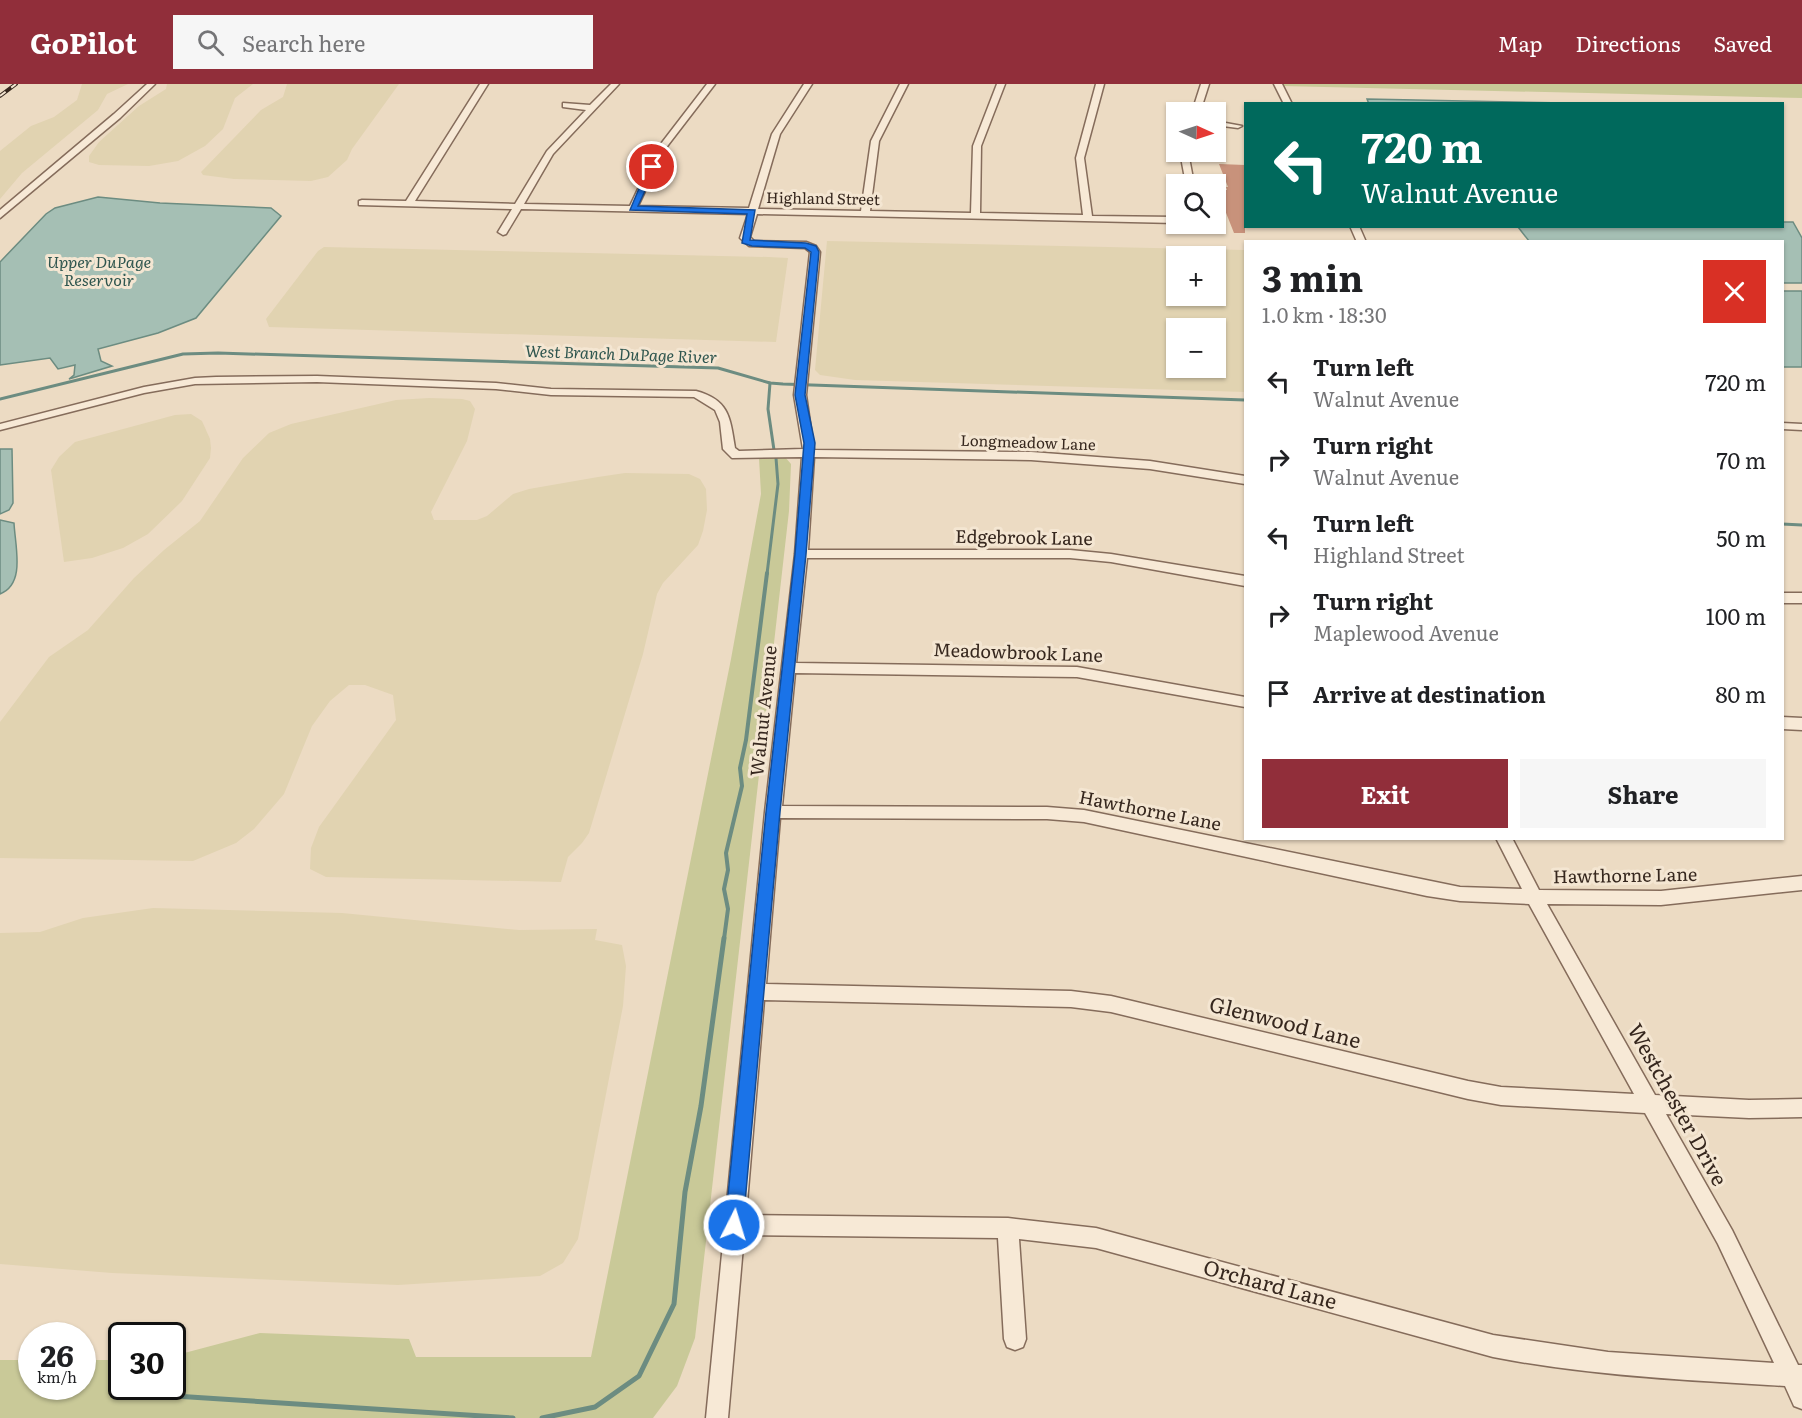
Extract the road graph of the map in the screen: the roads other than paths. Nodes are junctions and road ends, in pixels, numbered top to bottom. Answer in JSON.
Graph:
{"nodes":[{"id":1,"x":151,"y":84,"type":"edge"},
{"id":2,"x":484,"y":84,"type":"edge"},
{"id":3,"x":615,"y":84,"type":"edge"},
{"id":4,"x":711,"y":84,"type":"edge"},
{"id":5,"x":808,"y":84,"type":"edge"},
{"id":6,"x":904,"y":84,"type":"edge"},
{"id":7,"x":1001,"y":84,"type":"edge"},
{"id":8,"x":1100,"y":84,"type":"edge"},
{"id":9,"x":1205,"y":84,"type":"edge"},
{"id":10,"x":1278,"y":84,"type":"edge"},
{"id":11,"x":1199,"y":102,"type":"edge"},
{"id":12,"x":1287,"y":102,"type":"edge"},
{"id":13,"x":566,"y":105,"type":"dead end"},
{"id":14,"x":592,"y":108,"type":"junction"},
{"id":15,"x":1226,"y":124,"type":"edge"},
{"id":16,"x":1238,"y":126,"type":"dead end"},
{"id":17,"x":362,"y":204,"type":"dead end"},
{"id":18,"x":409,"y":204,"type":"junction"},
{"id":19,"x":518,"y":206,"type":"junction"},
{"id":20,"x":633,"y":208,"type":"junction"},
{"id":21,"x":752,"y":212,"type":"junction"},
{"id":22,"x":865,"y":213,"type":"junction"},
{"id":23,"x":0,"y":215,"type":"edge"},
{"id":24,"x":975,"y":216,"type":"junction"},
{"id":25,"x":1088,"y":219,"type":"junction"},
{"id":26,"x":1166,"y":220,"type":"edge"},
{"id":27,"x":503,"y":232,"type":"dead end"},
{"id":28,"x":1784,"y":426,"type":"edge"},
{"id":29,"x":0,"y":427,"type":"edge"},
{"id":30,"x":1802,"y":427,"type":"edge"},
{"id":31,"x":809,"y":454,"type":"junction"},
{"id":32,"x":1244,"y":480,"type":"edge"},
{"id":33,"x":801,"y":554,"type":"junction"},
{"id":34,"x":1244,"y":581,"type":"edge"},
{"id":35,"x":1784,"y":598,"type":"edge"},
{"id":36,"x":1802,"y":598,"type":"edge"},
{"id":37,"x":788,"y":668,"type":"junction"},
{"id":38,"x":1244,"y":702,"type":"edge"},
{"id":39,"x":1784,"y":723,"type":"edge"},
{"id":40,"x":1802,"y":724,"type":"edge"},
{"id":41,"x":773,"y":812,"type":"junction"},
{"id":42,"x":1505,"y":840,"type":"edge"},
{"id":43,"x":1802,"y":883,"type":"edge"},
{"id":44,"x":1534,"y":897,"type":"junction"},
{"id":45,"x":756,"y":992,"type":"junction"},
{"id":46,"x":1651,"y":1103,"type":"junction"},
{"id":47,"x":1802,"y":1108,"type":"edge"},
{"id":48,"x":734,"y":1225,"type":"junction"},
{"id":49,"x":1008,"y":1228,"type":"junction"},
{"id":50,"x":1015,"y":1339,"type":"dead end"},
{"id":51,"x":1797,"y":1375,"type":"edge"},
{"id":52,"x":1802,"y":1398,"type":"edge"},
{"id":53,"x":717,"y":1418,"type":"edge"}],
"edges":[{"from":1,"to":23,"type":"street"},
{"from":2,"to":18,"type":"street"},
{"from":3,"to":14,"type":"street"},
{"from":4,"to":20,"type":"street"},
{"from":5,"to":21,"type":"street","name":"Walnut Avenue"},
{"from":6,"to":22,"type":"street"},
{"from":7,"to":24,"type":"street"},
{"from":8,"to":25,"type":"street"},
{"from":9,"to":11,"type":"street"},
{"from":10,"to":12,"type":"street"},
{"from":13,"to":14,"type":"street"},
{"from":14,"to":19,"type":"street"},
{"from":15,"to":16,"type":"street"},
{"from":17,"to":18,"type":"street","name":"Highland Street"},
{"from":18,"to":19,"type":"street","name":"Highland Street"},
{"from":19,"to":20,"type":"street","name":"Highland Street"},
{"from":19,"to":27,"type":"street"},
{"from":20,"to":21,"type":"street","name":"Highland Street"},
{"from":21,"to":22,"type":"street","name":"Highland Street"},
{"from":21,"to":31,"type":"street","name":"Walnut Avenue"},
{"from":22,"to":24,"type":"street","name":"Highland Street"},
{"from":24,"to":25,"type":"street","name":"Highland Street"},
{"from":25,"to":26,"type":"street","name":"Highland Street"},
{"from":28,"to":30,"type":"street"},
{"from":29,"to":31,"type":"street","name":"Longmeadow Lane"},
{"from":31,"to":32,"type":"street","name":"Longmeadow Lane"},
{"from":31,"to":33,"type":"street","name":"Walnut Avenue"},
{"from":33,"to":34,"type":"street","name":"Edgebrook Lane"},
{"from":33,"to":37,"type":"street","name":"Walnut Avenue"},
{"from":35,"to":36,"type":"street"},
{"from":37,"to":38,"type":"street","name":"Meadowbrook Lane"},
{"from":37,"to":41,"type":"street","name":"Walnut Avenue"},
{"from":39,"to":40,"type":"street"},
{"from":41,"to":44,"type":"street","name":"Hawthorne Lane"},
{"from":41,"to":45,"type":"street","name":"Walnut Avenue"},
{"from":42,"to":44,"type":"street","name":"Westchester Drive"},
{"from":43,"to":44,"type":"street","name":"Hawthorne Lane"},
{"from":44,"to":46,"type":"street","name":"Westchester Drive"},
{"from":45,"to":46,"type":"street","name":"Glenwood Lane"},
{"from":45,"to":48,"type":"street","name":"Walnut Avenue"},
{"from":46,"to":47,"type":"street","name":"Glenwood Lane"},
{"from":46,"to":51,"type":"street","name":"Westchester Drive"},
{"from":48,"to":49,"type":"street","name":"Orchard Lane"},
{"from":48,"to":53,"type":"street","name":"Walnut Avenue"},
{"from":49,"to":50,"type":"street"},
{"from":49,"to":51,"type":"street","name":"Orchard Lane"},
{"from":51,"to":52,"type":"street","name":"Westchester Drive"}]}
